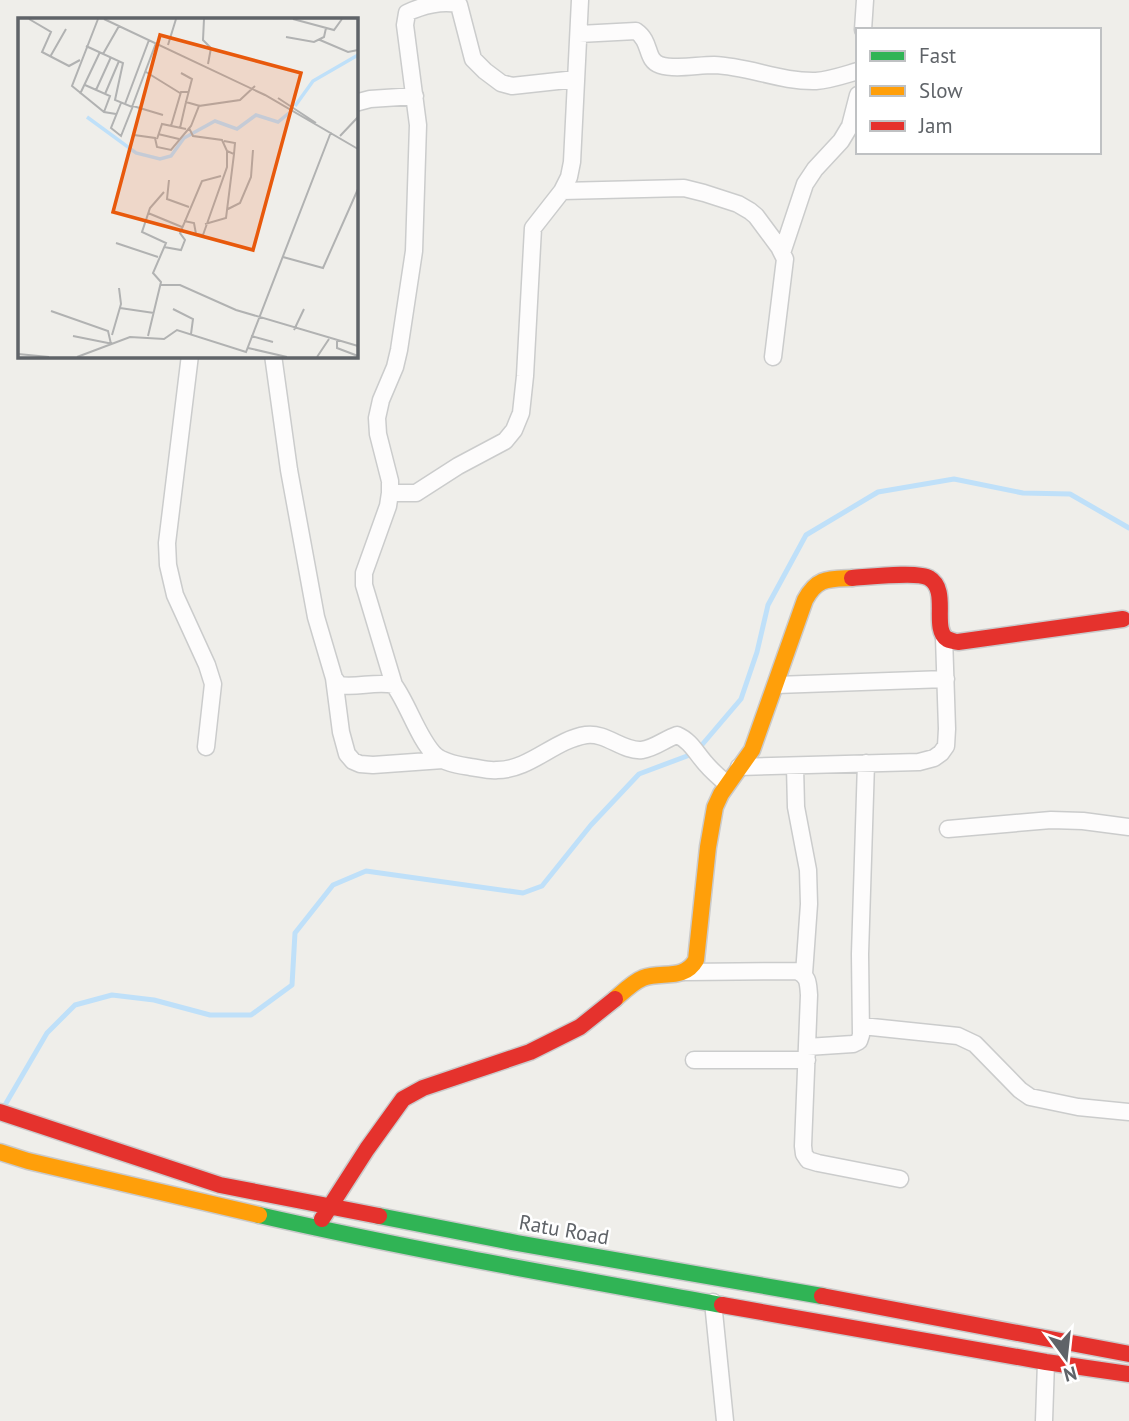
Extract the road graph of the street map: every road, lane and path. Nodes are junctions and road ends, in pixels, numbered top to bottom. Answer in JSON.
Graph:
{"nodes":[{"id":1,"x":580,"y":0,"type":"edge"},
{"id":2,"x":865,"y":0,"type":"edge"},
{"id":3,"x":863,"y":28,"type":"edge"},
{"id":4,"x":579,"y":34,"type":"junction"},
{"id":5,"x":856,"y":72,"type":"edge"},
{"id":6,"x":576,"y":79,"type":"junction"},
{"id":7,"x":415,"y":96,"type":"junction"},
{"id":8,"x":357,"y":102,"type":"edge"},
{"id":9,"x":856,"y":102,"type":"edge"},
{"id":10,"x":562,"y":191,"type":"junction"},
{"id":11,"x":782,"y":253,"type":"junction"},
{"id":12,"x":190,"y":357,"type":"edge"},
{"id":13,"x":273,"y":357,"type":"edge"},
{"id":14,"x":773,"y":357,"type":"dead end"},
{"id":15,"x":390,"y":493,"type":"junction"},
{"id":16,"x":1123,"y":619,"type":"dead end"},
{"id":17,"x":944,"y":637,"type":"junction"},
{"id":18,"x":334,"y":678,"type":"junction"},
{"id":19,"x":946,"y":679,"type":"junction"},
{"id":20,"x":394,"y":685,"type":"junction"},
{"id":21,"x":776,"y":685,"type":"junction"},
{"id":22,"x":206,"y":747,"type":"dead end"},
{"id":23,"x":443,"y":760,"type":"junction"},
{"id":24,"x":866,"y":764,"type":"junction"},
{"id":25,"x":795,"y":766,"type":"junction"},
{"id":26,"x":739,"y":767,"type":"junction"},
{"id":27,"x":727,"y":785,"type":"junction"},
{"id":28,"x":1129,"y":827,"type":"edge"},
{"id":29,"x":948,"y":829,"type":"dead end"},
{"id":30,"x":685,"y":972,"type":"junction"},
{"id":31,"x":804,"y":974,"type":"junction"},
{"id":32,"x":862,"y":1026,"type":"junction"},
{"id":33,"x":807,"y":1054,"type":"junction"},
{"id":34,"x":694,"y":1060,"type":"dead end"},
{"id":35,"x":0,"y":1112,"type":"edge"},
{"id":36,"x":1129,"y":1112,"type":"edge"},
{"id":37,"x":0,"y":1152,"type":"edge"},
{"id":38,"x":900,"y":1179,"type":"dead end"},
{"id":39,"x":329,"y":1206,"type":"junction"},
{"id":40,"x":316,"y":1228,"type":"junction"},
{"id":41,"x":713,"y":1302,"type":"junction"},
{"id":42,"x":1129,"y":1354,"type":"edge"},
{"id":43,"x":1046,"y":1362,"type":"junction"},
{"id":44,"x":1129,"y":1374,"type":"edge"},
{"id":45,"x":725,"y":1421,"type":"edge"},
{"id":46,"x":1044,"y":1421,"type":"edge"}],
"edges":[{"from":1,"to":4,"type":"street"},
{"from":2,"to":3,"type":"street"},
{"from":4,"to":5,"type":"street"},
{"from":4,"to":6,"type":"street"},
{"from":6,"to":7,"type":"street"},
{"from":6,"to":10,"type":"street"},
{"from":7,"to":8,"type":"street"},
{"from":7,"to":15,"type":"street"},
{"from":9,"to":11,"type":"street"},
{"from":10,"to":11,"type":"street"},
{"from":10,"to":15,"type":"street"},
{"from":11,"to":14,"type":"street"},
{"from":12,"to":22,"type":"street"},
{"from":13,"to":18,"type":"street"},
{"from":15,"to":20,"type":"street"},
{"from":16,"to":17,"type":"main road"},
{"from":17,"to":19,"type":"street"},
{"from":17,"to":21,"type":"main road"},
{"from":18,"to":20,"type":"street"},
{"from":18,"to":23,"type":"street"},
{"from":19,"to":21,"type":"street"},
{"from":19,"to":24,"type":"street"},
{"from":20,"to":23,"type":"street"},
{"from":21,"to":26,"type":"main road"},
{"from":23,"to":27,"type":"street"},
{"from":24,"to":25,"type":"street"},
{"from":24,"to":32,"type":"street"},
{"from":25,"to":26,"type":"street"},
{"from":25,"to":31,"type":"street"},
{"from":26,"to":27,"type":"main road"},
{"from":27,"to":30,"type":"main road"},
{"from":28,"to":29,"type":"street"},
{"from":30,"to":31,"type":"street"},
{"from":30,"to":39,"type":"main road"},
{"from":31,"to":33,"type":"street"},
{"from":32,"to":33,"type":"street"},
{"from":32,"to":36,"type":"street"},
{"from":33,"to":34,"type":"street"},
{"from":33,"to":38,"type":"street"},
{"from":35,"to":39,"type":"main road","name":"Ratu Road"},
{"from":37,"to":40,"type":"main road"},
{"from":39,"to":40,"type":"main road"},
{"from":39,"to":42,"type":"main road","name":"Ratu Road"},
{"from":40,"to":41,"type":"main road"},
{"from":41,"to":43,"type":"main road"},
{"from":41,"to":45,"type":"street"},
{"from":43,"to":44,"type":"main road"},
{"from":43,"to":46,"type":"street"}]}
